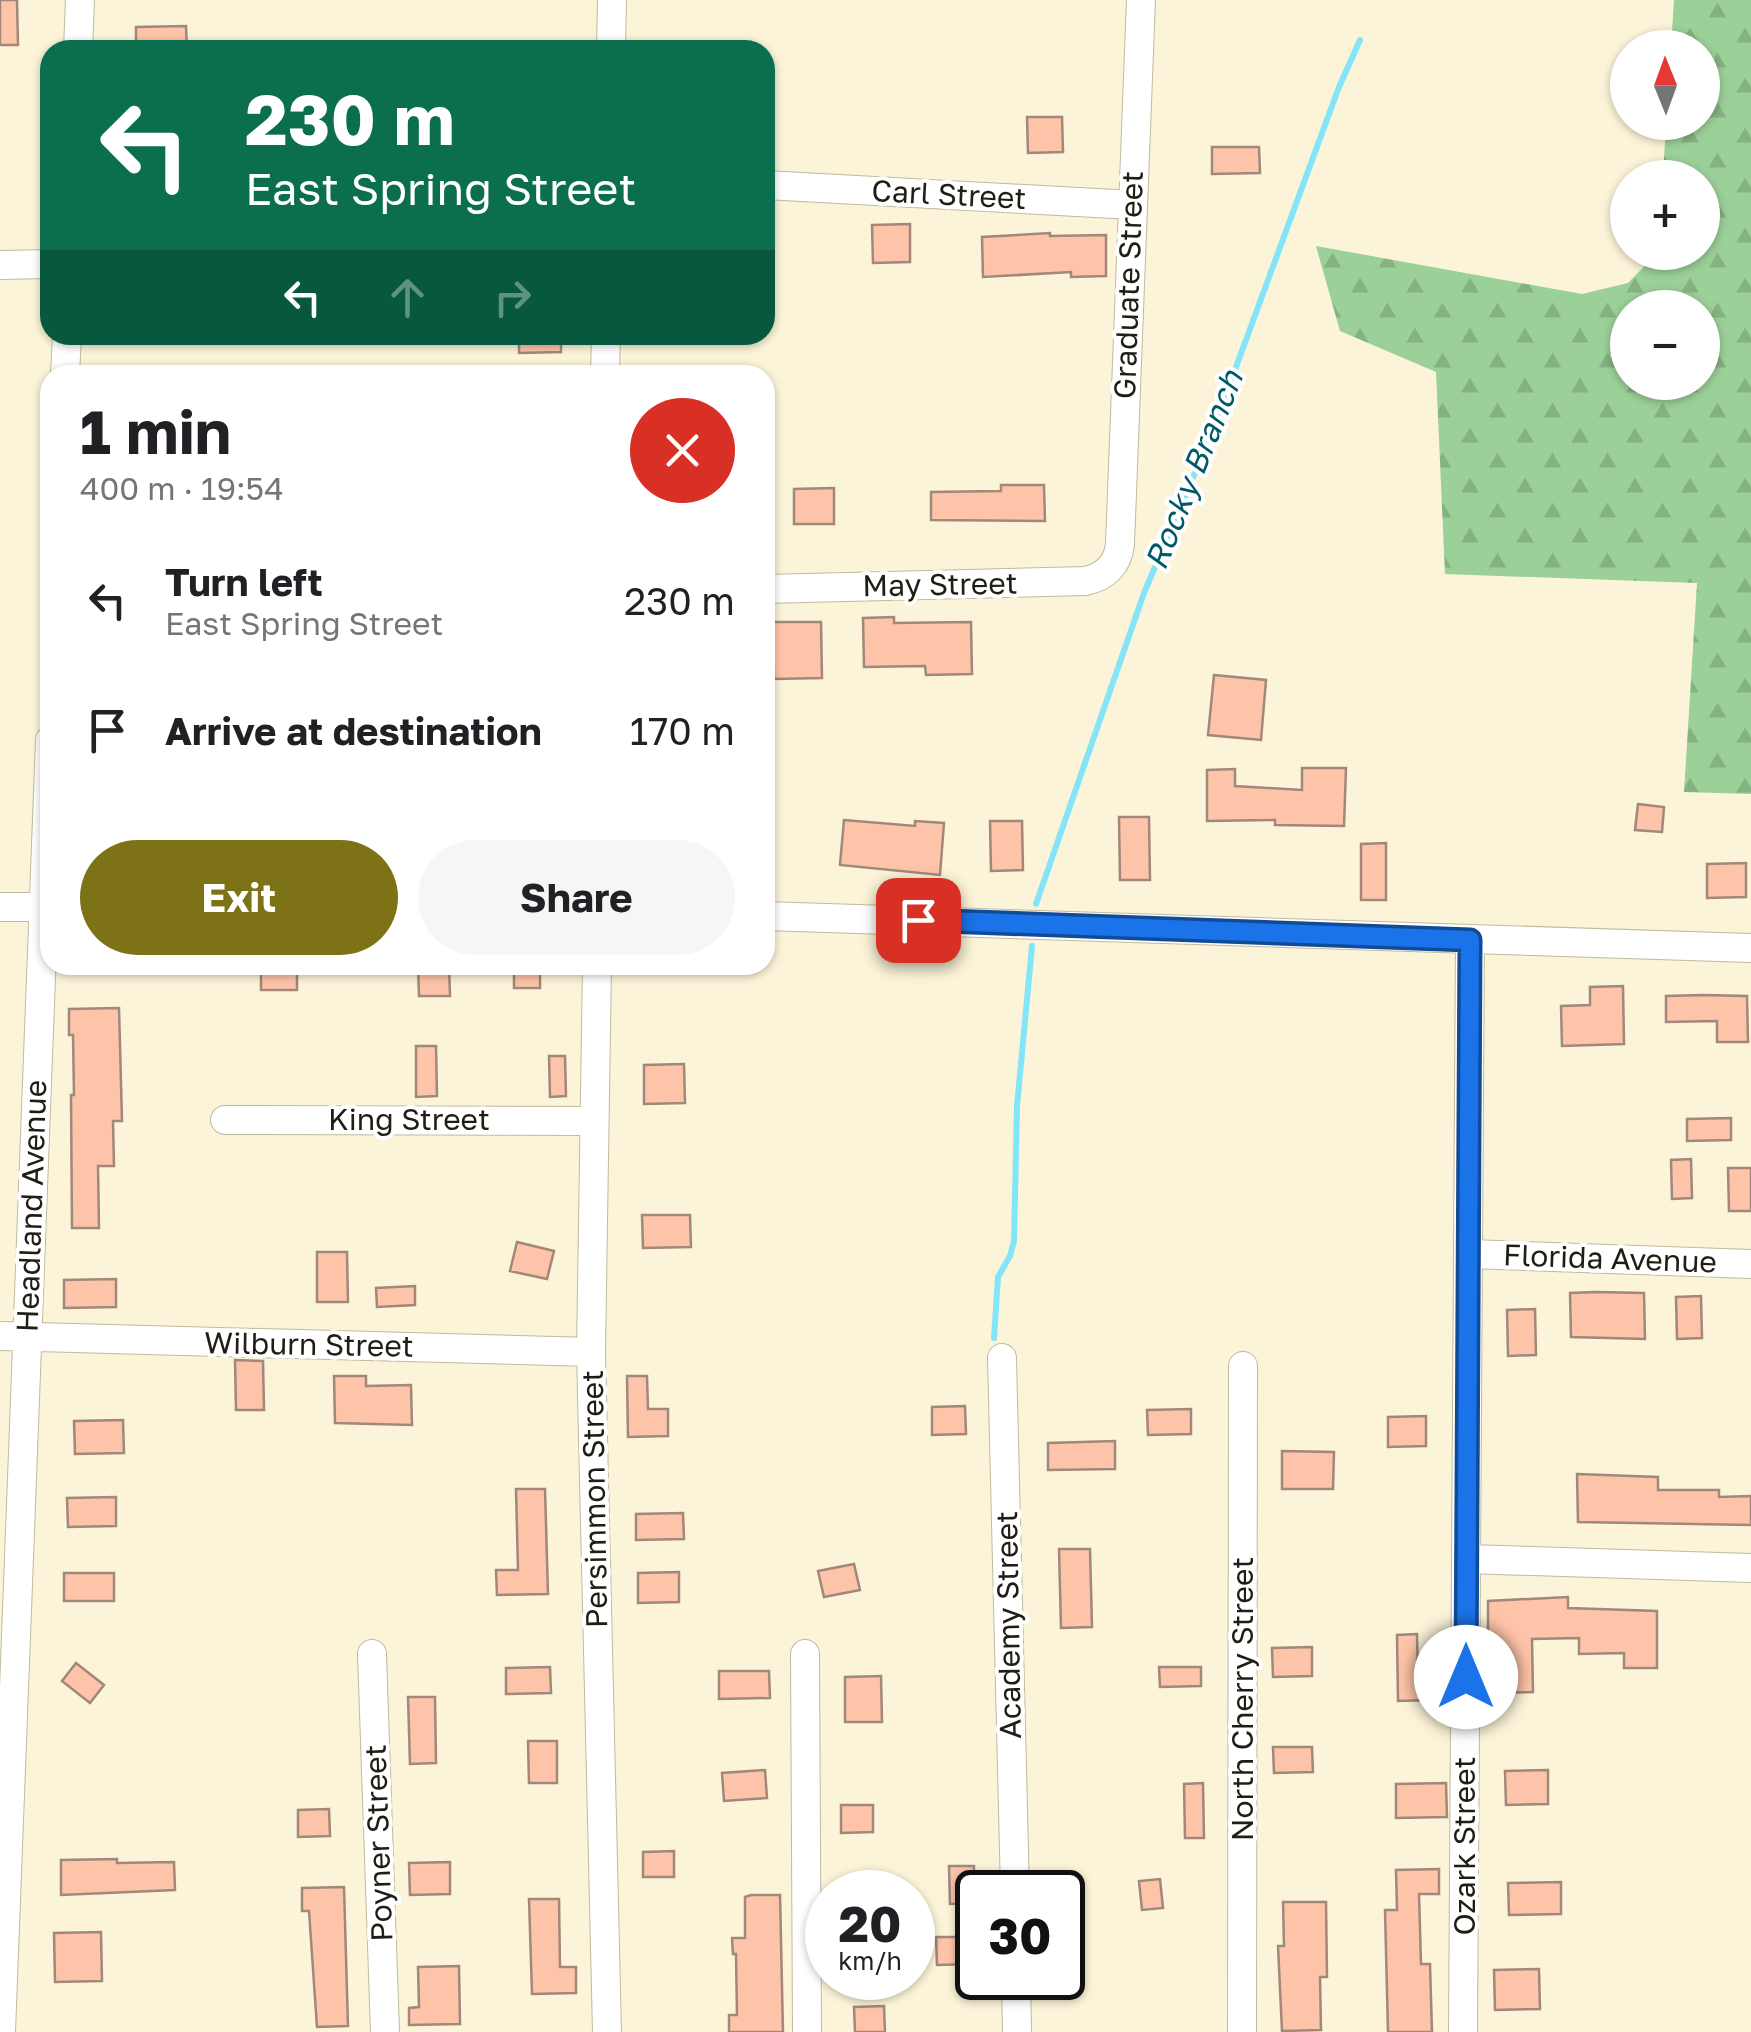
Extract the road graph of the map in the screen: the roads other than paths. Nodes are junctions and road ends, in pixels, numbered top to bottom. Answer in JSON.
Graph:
{"nodes":[{"id":1,"x":80,"y":0,"type":"edge"},
{"id":2,"x":612,"y":0,"type":"edge"},
{"id":3,"x":1141,"y":0,"type":"edge"},
{"id":4,"x":78,"y":40,"type":"edge"},
{"id":5,"x":610,"y":40,"type":"edge"},
{"id":6,"x":775,"y":186,"type":"edge"},
{"id":7,"x":1132,"y":206,"type":"junction"},
{"id":8,"x":40,"y":264,"type":"edge"},
{"id":9,"x":0,"y":265,"type":"edge"},
{"id":10,"x":1111,"y":569,"type":"joint"},
{"id":11,"x":775,"y":588,"type":"edge"},
{"id":12,"x":0,"y":907,"type":"edge"},
{"id":13,"x":40,"y":907,"type":"edge"},
{"id":14,"x":775,"y":916,"type":"edge"},
{"id":15,"x":1470,"y":940,"type":"junction"},
{"id":16,"x":1751,"y":948,"type":"edge"},
{"id":17,"x":42,"y":975,"type":"edge"},
{"id":18,"x":597,"y":975,"type":"edge"},
{"id":19,"x":224,"y":1120,"type":"dead end"},
{"id":20,"x":594,"y":1121,"type":"junction"},
{"id":21,"x":1470,"y":1254,"type":"junction"},
{"id":22,"x":1751,"y":1264,"type":"edge"},
{"id":23,"x":13,"y":1337,"type":"edge"},
{"id":24,"x":591,"y":1352,"type":"junction"},
{"id":25,"x":1002,"y":1358,"type":"dead end"},
{"id":26,"x":1243,"y":1366,"type":"dead end"},
{"id":27,"x":1467,"y":1558,"type":"junction"},
{"id":28,"x":1751,"y":1568,"type":"edge"},
{"id":29,"x":372,"y":1654,"type":"dead end"},
{"id":30,"x":805,"y":1654,"type":"dead end"},
{"id":31,"x":6,"y":1749,"type":"edge"},
{"id":32,"x":1014,"y":1870,"type":"edge"},
{"id":33,"x":1016,"y":2000,"type":"edge"},
{"id":34,"x":1,"y":2032,"type":"edge"},
{"id":35,"x":385,"y":2032,"type":"edge"},
{"id":36,"x":607,"y":2032,"type":"edge"},
{"id":37,"x":808,"y":2032,"type":"edge"},
{"id":38,"x":1017,"y":2032,"type":"edge"},
{"id":39,"x":1242,"y":2032,"type":"edge"},
{"id":40,"x":1463,"y":2032,"type":"edge"}],
"edges":[{"from":1,"to":4,"type":"street"},
{"from":2,"to":5,"type":"street"},
{"from":3,"to":7,"type":"street","name":"Graduate Street"},
{"from":6,"to":7,"type":"street","name":"Carl Street"},
{"from":7,"to":10,"type":"street","name":"Graduate Street"},
{"from":8,"to":9,"type":"street"},
{"from":10,"to":11,"type":"street","name":"May Street"},
{"from":12,"to":13,"type":"street"},
{"from":14,"to":15,"type":"street"},
{"from":15,"to":16,"type":"street"},
{"from":15,"to":21,"type":"street","name":"Ozark Street"},
{"from":17,"to":23,"type":"street","name":"Headland Avenue"},
{"from":18,"to":20,"type":"street","name":"Persimmon Street"},
{"from":19,"to":20,"type":"street","name":"King Street"},
{"from":20,"to":24,"type":"street","name":"Persimmon Street"},
{"from":21,"to":22,"type":"street","name":"Florida Avenue"},
{"from":21,"to":27,"type":"street","name":"Ozark Street"},
{"from":23,"to":24,"type":"street","name":"Wilburn Street"},
{"from":23,"to":31,"type":"street","name":"Headland Avenue"},
{"from":24,"to":36,"type":"street","name":"Persimmon Street"},
{"from":25,"to":32,"type":"street","name":"Academy Street"},
{"from":26,"to":39,"type":"street","name":"North Cherry Street"},
{"from":27,"to":28,"type":"street"},
{"from":27,"to":40,"type":"street","name":"Ozark Street"},
{"from":29,"to":35,"type":"street","name":"Poyner Street"},
{"from":30,"to":37,"type":"street"},
{"from":31,"to":34,"type":"street","name":"Headland Avenue"},
{"from":33,"to":38,"type":"street"}]}
